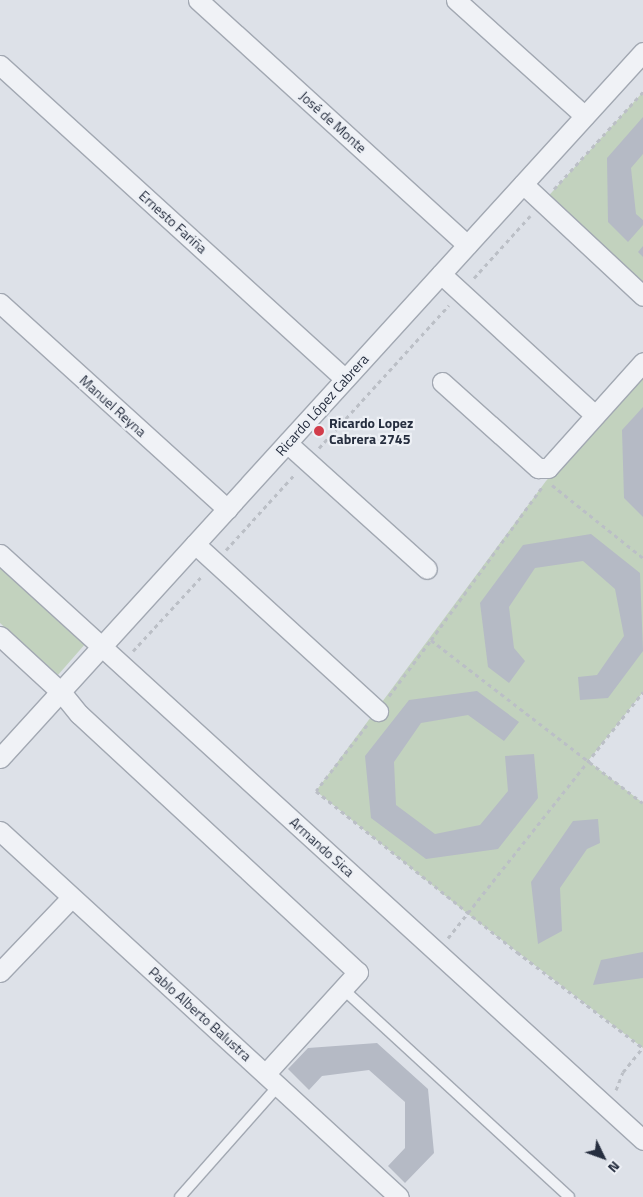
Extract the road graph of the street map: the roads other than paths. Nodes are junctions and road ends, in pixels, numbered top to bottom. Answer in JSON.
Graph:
{"nodes":[{"id":1,"x":198,"y":0,"type":"edge"},
{"id":2,"x":456,"y":0,"type":"edge"},
{"id":3,"x":643,"y":52,"type":"edge"},
{"id":4,"x":0,"y":65,"type":"edge"},
{"id":5,"x":585,"y":116,"type":"junction"},
{"id":6,"x":523,"y":184,"type":"junction"},
{"id":7,"x":467,"y":245,"type":"junction"},
{"id":8,"x":441,"y":274,"type":"junction"},
{"id":9,"x":643,"y":296,"type":"edge"},
{"id":10,"x":0,"y":303,"type":"edge"},
{"id":11,"x":643,"y":362,"type":"edge"},
{"id":12,"x":345,"y":379,"type":"junction"},
{"id":13,"x":442,"y":382,"type":"dead end"},
{"id":14,"x":595,"y":415,"type":"junction"},
{"id":15,"x":287,"y":443,"type":"junction"},
{"id":16,"x":226,"y":509,"type":"junction"},
{"id":17,"x":195,"y":544,"type":"junction"},
{"id":18,"x":0,"y":554,"type":"edge"},
{"id":19,"x":426,"y":569,"type":"dead end"},
{"id":20,"x":0,"y":636,"type":"edge"},
{"id":21,"x":102,"y":647,"type":"junction"},
{"id":22,"x":61,"y":692,"type":"junction"},
{"id":23,"x":378,"y":711,"type":"road end"},
{"id":24,"x":0,"y":758,"type":"edge"},
{"id":25,"x":0,"y":832,"type":"edge"},
{"id":26,"x":71,"y":898,"type":"junction"},
{"id":27,"x":0,"y":972,"type":"edge"},
{"id":28,"x":343,"y":989,"type":"junction"},
{"id":29,"x":273,"y":1079,"type":"junction"},
{"id":30,"x":643,"y":1140,"type":"edge"},
{"id":31,"x":180,"y":1197,"type":"edge"},
{"id":32,"x":399,"y":1197,"type":"edge"},
{"id":33,"x":569,"y":1197,"type":"edge"}],
"edges":[{"from":1,"to":7,"type":"street","name":"José de Monte"},
{"from":2,"to":5,"type":"street"},
{"from":3,"to":5,"type":"street","name":"Ricardo López Cabrera"},
{"from":4,"to":12,"type":"street","name":"Ernesto Fariña"},
{"from":5,"to":6,"type":"street","name":"Ricardo López Cabrera"},
{"from":6,"to":7,"type":"street","name":"Ricardo López Cabrera"},
{"from":6,"to":9,"type":"street"},
{"from":7,"to":8,"type":"street","name":"Ricardo López Cabrera"},
{"from":8,"to":12,"type":"street","name":"Ricardo López Cabrera"},
{"from":8,"to":14,"type":"street"},
{"from":10,"to":16,"type":"street","name":"Manuel Reyna"},
{"from":11,"to":14,"type":"street"},
{"from":12,"to":15,"type":"street","name":"Ricardo López Cabrera"},
{"from":13,"to":14,"type":"street"},
{"from":15,"to":16,"type":"street","name":"Ricardo López Cabrera"},
{"from":15,"to":19,"type":"street"},
{"from":16,"to":17,"type":"street","name":"Ricardo López Cabrera"},
{"from":17,"to":21,"type":"street","name":"Ricardo López Cabrera"},
{"from":17,"to":23,"type":"street"},
{"from":18,"to":21,"type":"street","name":"Armando Sica"},
{"from":20,"to":22,"type":"street"},
{"from":21,"to":22,"type":"street","name":"Ricardo López Cabrera"},
{"from":21,"to":30,"type":"street","name":"Armando Sica"},
{"from":22,"to":24,"type":"street","name":"Ricardo López Cabrera"},
{"from":22,"to":28,"type":"street"},
{"from":25,"to":26,"type":"street","name":"Pablo Alberto Balustra"},
{"from":26,"to":27,"type":"street"},
{"from":26,"to":29,"type":"street","name":"Pablo Alberto Balustra"},
{"from":28,"to":29,"type":"street"},
{"from":28,"to":33,"type":"lane"},
{"from":29,"to":31,"type":"lane"},
{"from":29,"to":32,"type":"street","name":"Pablo Alberto Balustra"}]}
